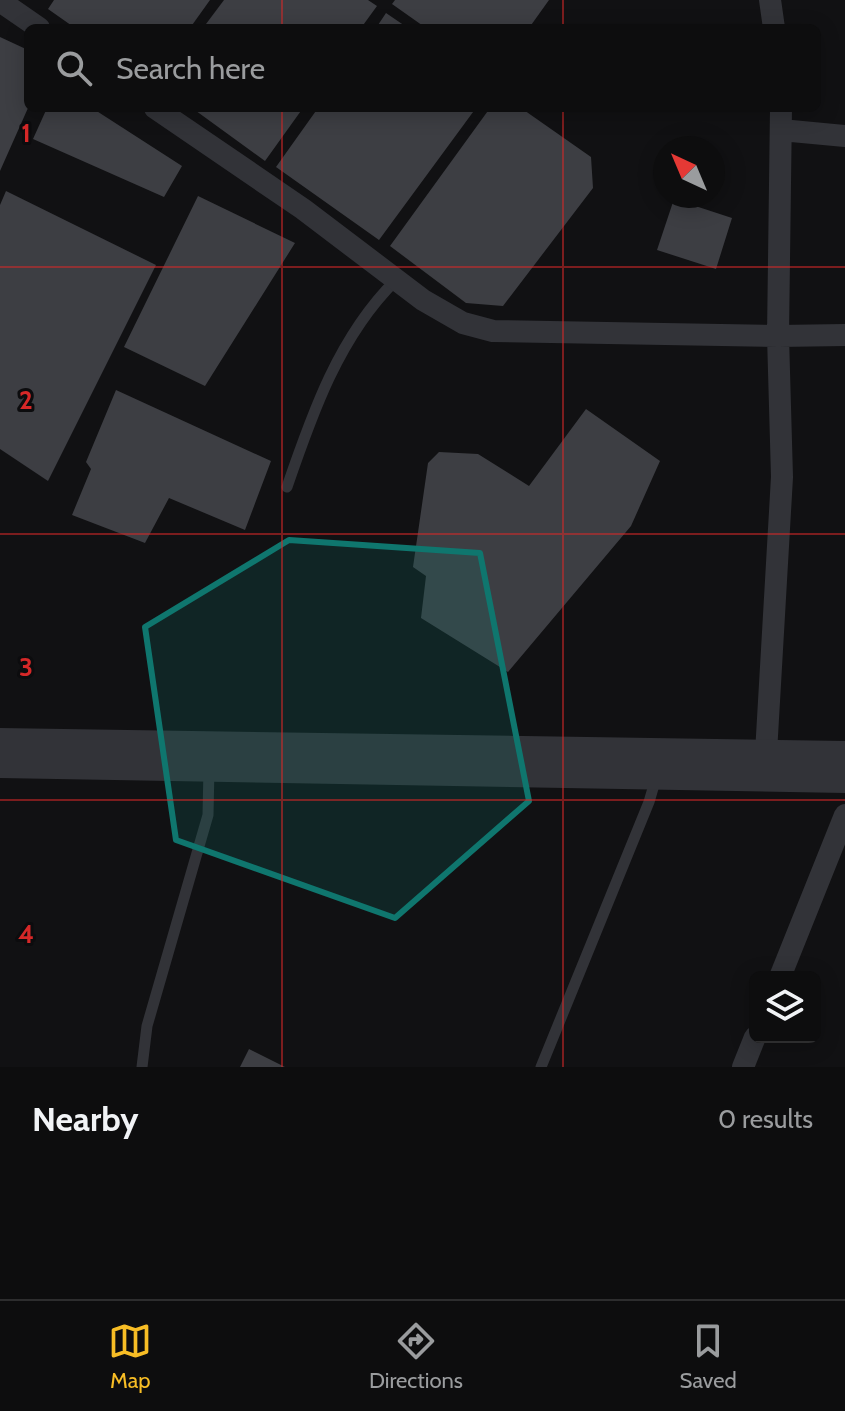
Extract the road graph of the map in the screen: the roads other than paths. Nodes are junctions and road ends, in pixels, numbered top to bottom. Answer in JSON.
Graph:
{"nodes":[{"id":1,"x":770,"y":0,"type":"edge"},
{"id":2,"x":0,"y":1,"type":"edge"},
{"id":3,"x":33,"y":24,"type":"edge"},
{"id":4,"x":773,"y":24,"type":"edge"},
{"id":5,"x":161,"y":112,"type":"edge"},
{"id":6,"x":781,"y":119,"type":"edge"},
{"id":7,"x":845,"y":136,"type":"edge"},
{"id":8,"x":396,"y":280,"type":"junction"},
{"id":9,"x":845,"y":335,"type":"edge"},
{"id":10,"x":778,"y":336,"type":"junction"},
{"id":11,"x":287,"y":487,"type":"dead end"},
{"id":12,"x":0,"y":742,"type":"edge"},
{"id":13,"x":845,"y":755,"type":"edge"},
{"id":14,"x":0,"y":764,"type":"edge"},
{"id":15,"x":765,"y":766,"type":"junction"},
{"id":16,"x":209,"y":768,"type":"junction"},
{"id":17,"x":656,"y":776,"type":"junction"},
{"id":18,"x":845,"y":779,"type":"edge"},
{"id":19,"x":845,"y":815,"type":"edge"},
{"id":20,"x":782,"y":971,"type":"edge"},
{"id":21,"x":753,"y":1043,"type":"edge"},
{"id":22,"x":142,"y":1067,"type":"edge"},
{"id":23,"x":541,"y":1067,"type":"edge"},
{"id":24,"x":743,"y":1067,"type":"edge"}],
"edges":[{"from":1,"to":4,"type":"street"},
{"from":2,"to":3,"type":"street"},
{"from":5,"to":8,"type":"street"},
{"from":6,"to":7,"type":"street"},
{"from":6,"to":10,"type":"street"},
{"from":8,"to":10,"type":"street"},
{"from":8,"to":11,"type":"lane"},
{"from":9,"to":10,"type":"street"},
{"from":10,"to":15,"type":"street"},
{"from":12,"to":15,"type":"street"},
{"from":13,"to":15,"type":"street"},
{"from":14,"to":16,"type":"street"},
{"from":15,"to":17,"type":"street"},
{"from":15,"to":18,"type":"street"},
{"from":16,"to":17,"type":"street"},
{"from":16,"to":22,"type":"lane"},
{"from":17,"to":23,"type":"lane"},
{"from":19,"to":20,"type":"street"},
{"from":21,"to":24,"type":"street"}]}
